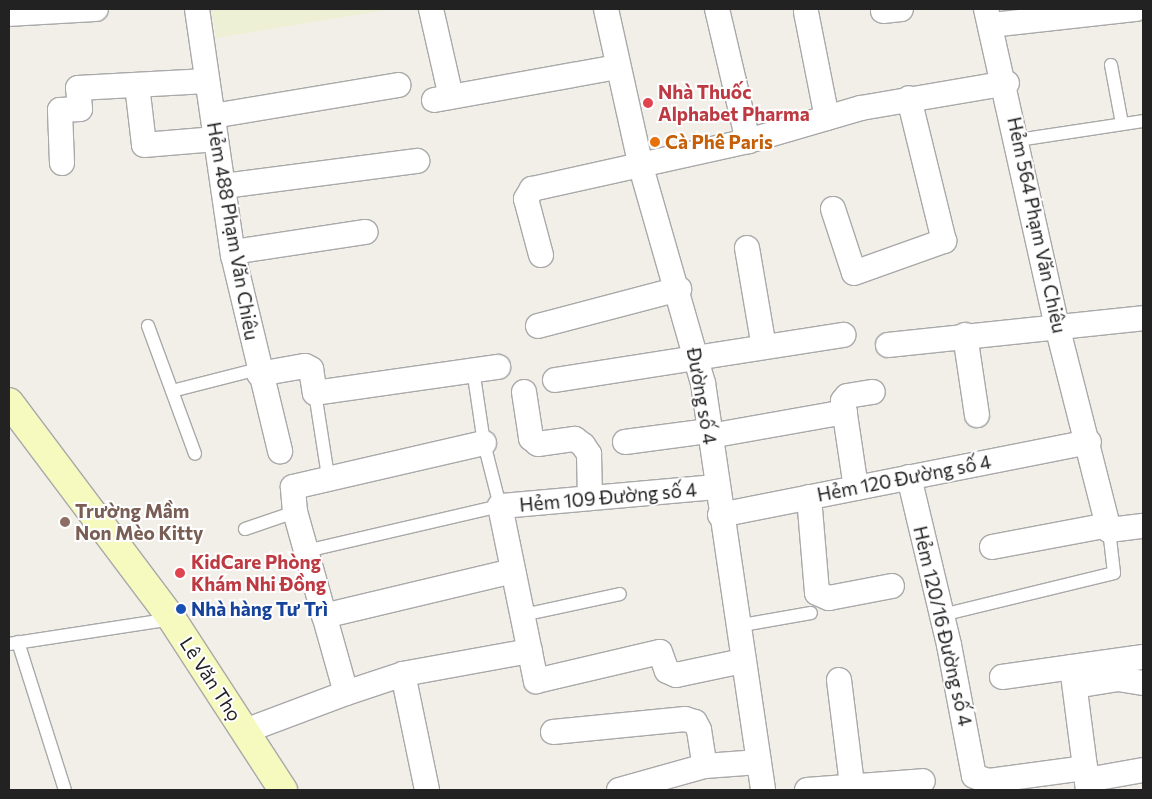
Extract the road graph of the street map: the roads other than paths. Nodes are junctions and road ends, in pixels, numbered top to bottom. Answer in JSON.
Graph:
{"nodes":[{"id":1,"x":96,"y":9,"type":"edge"},
{"id":2,"x":197,"y":9,"type":"edge"},
{"id":3,"x":431,"y":9,"type":"edge"},
{"id":4,"x":606,"y":9,"type":"edge"},
{"id":5,"x":717,"y":9,"type":"edge"},
{"id":6,"x":1136,"y":9,"type":"edge"},
{"id":7,"x":806,"y":12,"type":"dead end"},
{"id":8,"x":9,"y":14,"type":"edge"},
{"id":9,"x":989,"y":17,"type":"edge"},
{"id":10,"x":1110,"y":65,"type":"dead end"},
{"id":11,"x":617,"y":67,"type":"junction"},
{"id":12,"x":207,"y":81,"type":"junction"},
{"id":13,"x":1007,"y":83,"type":"junction"},
{"id":14,"x":138,"y":85,"type":"junction"},
{"id":15,"x":398,"y":85,"type":"dead end"},
{"id":16,"x":909,"y":98,"type":"junction"},
{"id":17,"x":213,"y":116,"type":"junction"},
{"id":18,"x":827,"y":118,"type":"junction"},
{"id":19,"x":1143,"y":120,"type":"edge"},
{"id":20,"x":1122,"y":124,"type":"junction"},
{"id":21,"x":216,"y":139,"type":"junction"},
{"id":22,"x":1018,"y":140,"type":"junction"},
{"id":23,"x":748,"y":141,"type":"junction"},
{"id":24,"x":417,"y":161,"type":"dead end"},
{"id":25,"x":62,"y":163,"type":"dead end"},
{"id":26,"x":641,"y":167,"type":"junction"},
{"id":27,"x":224,"y":186,"type":"junction"},
{"id":28,"x":833,"y":208,"type":"dead end"},
{"id":29,"x":365,"y":232,"type":"dead end"},
{"id":30,"x":747,"y":248,"type":"dead end"},
{"id":31,"x":233,"y":252,"type":"junction"},
{"id":32,"x":541,"y":255,"type":"dead end"},
{"id":33,"x":679,"y":289,"type":"junction"},
{"id":34,"x":1143,"y":318,"type":"edge"},
{"id":35,"x":148,"y":326,"type":"dead end"},
{"id":36,"x":538,"y":326,"type":"dead end"},
{"id":37,"x":1057,"y":326,"type":"junction"},
{"id":38,"x":844,"y":335,"type":"dead end"},
{"id":39,"x":965,"y":335,"type":"junction"},
{"id":40,"x":888,"y":345,"type":"dead end"},
{"id":41,"x":764,"y":347,"type":"junction"},
{"id":42,"x":697,"y":357,"type":"junction"},
{"id":43,"x":498,"y":367,"type":"dead end"},
{"id":44,"x":473,"y":369,"type":"junction"},
{"id":45,"x":258,"y":372,"type":"junction"},
{"id":46,"x":555,"y":380,"type":"dead end"},
{"id":47,"x":172,"y":391,"type":"junction"},
{"id":48,"x":524,"y":392,"type":"dead end"},
{"id":49,"x":873,"y":392,"type":"dead end"},
{"id":50,"x":315,"y":394,"type":"junction"},
{"id":51,"x":9,"y":402,"type":"edge"},
{"id":52,"x":845,"y":412,"type":"junction"},
{"id":53,"x":977,"y":415,"type":"dead end"},
{"id":54,"x":709,"y":434,"type":"junction"},
{"id":55,"x":625,"y":442,"type":"dead end"},
{"id":56,"x":1089,"y":442,"type":"junction"},
{"id":57,"x":484,"y":443,"type":"junction"},
{"id":58,"x":280,"y":451,"type":"dead end"},
{"id":59,"x":195,"y":454,"type":"dead end"},
{"id":60,"x":328,"y":476,"type":"junction"},
{"id":61,"x":909,"y":477,"type":"junction"},
{"id":62,"x":716,"y":487,"type":"junction"},
{"id":63,"x":856,"y":488,"type":"junction"},
{"id":64,"x":809,"y":497,"type":"junction"},
{"id":65,"x":590,"y":498,"type":"junction"},
{"id":66,"x":500,"y":506,"type":"junction"},
{"id":67,"x":295,"y":512,"type":"junction"},
{"id":68,"x":720,"y":515,"type":"junction"},
{"id":69,"x":1143,"y":526,"type":"edge"},
{"id":70,"x":1109,"y":527,"type":"junction"},
{"id":71,"x":245,"y":528,"type":"dead end"},
{"id":72,"x":992,"y":547,"type":"dead end"},
{"id":73,"x":306,"y":551,"type":"junction"},
{"id":74,"x":513,"y":571,"type":"junction"},
{"id":75,"x":892,"y":586,"type":"dead end"},
{"id":76,"x":620,"y":594,"type":"dead end"},
{"id":77,"x":811,"y":613,"type":"dead end"},
{"id":78,"x":523,"y":615,"type":"junction"},
{"id":79,"x":942,"y":615,"type":"junction"},
{"id":80,"x":324,"y":616,"type":"junction"},
{"id":81,"x":172,"y":619,"type":"junction"},
{"id":82,"x":737,"y":626,"type":"junction"},
{"id":83,"x":14,"y":643,"type":"edge"},
{"id":84,"x":530,"y":651,"type":"junction"},
{"id":85,"x":1143,"y":657,"type":"edge"},
{"id":86,"x":743,"y":661,"type":"junction"},
{"id":87,"x":403,"y":674,"type":"junction"},
{"id":88,"x":1073,"y":676,"type":"junction"},
{"id":89,"x":1002,"y":677,"type":"dead end"},
{"id":90,"x":839,"y":680,"type":"dead end"},
{"id":91,"x":1143,"y":683,"type":"edge"},
{"id":92,"x":346,"y":693,"type":"junction"},
{"id":93,"x":245,"y":732,"type":"junction"},
{"id":94,"x":552,"y":732,"type":"dead end"},
{"id":95,"x":759,"y":762,"type":"junction"},
{"id":96,"x":705,"y":766,"type":"junction"},
{"id":97,"x":1143,"y":770,"type":"edge"},
{"id":98,"x":1087,"y":779,"type":"edge"},
{"id":99,"x":924,"y":781,"type":"dead end"},
{"id":100,"x":852,"y":785,"type":"junction"},
{"id":101,"x":65,"y":790,"type":"edge"},
{"id":102,"x":283,"y":790,"type":"edge"},
{"id":103,"x":427,"y":790,"type":"edge"},
{"id":104,"x":619,"y":790,"type":"edge"},
{"id":105,"x":763,"y":790,"type":"edge"},
{"id":106,"x":807,"y":790,"type":"edge"}],
"edges":[{"from":1,"to":8,"type":"street"},
{"from":2,"to":12,"type":"street","name":"Hẻm 488 Phạm Văn Chiêu"},
{"from":3,"to":11,"type":"street"},
{"from":4,"to":11,"type":"street","name":"Đường số 4"},
{"from":5,"to":23,"type":"street"},
{"from":6,"to":9,"type":"street"},
{"from":7,"to":18,"type":"street"},
{"from":9,"to":13,"type":"street","name":"Hẻm 564 Phạm Văn Chiêu"},
{"from":10,"to":20,"type":"lane"},
{"from":11,"to":26,"type":"street","name":"Đường số 4"},
{"from":12,"to":14,"type":"street"},
{"from":12,"to":17,"type":"street","name":"Hẻm 488 Phạm Văn Chiêu"},
{"from":13,"to":16,"type":"street"},
{"from":13,"to":22,"type":"street","name":"Hẻm 564 Phạm Văn Chiêu"},
{"from":14,"to":21,"type":"street"},
{"from":14,"to":25,"type":"street"},
{"from":15,"to":17,"type":"street"},
{"from":16,"to":18,"type":"street"},
{"from":16,"to":28,"type":"street"},
{"from":17,"to":21,"type":"street","name":"Hẻm 488 Phạm Văn Chiêu"},
{"from":18,"to":23,"type":"street"},
{"from":19,"to":20,"type":"lane"},
{"from":20,"to":22,"type":"lane"},
{"from":21,"to":27,"type":"street","name":"Hẻm 488 Phạm Văn Chiêu"},
{"from":22,"to":37,"type":"street","name":"Hẻm 564 Phạm Văn Chiêu"},
{"from":23,"to":26,"type":"street"},
{"from":24,"to":27,"type":"street"},
{"from":26,"to":32,"type":"street"},
{"from":26,"to":33,"type":"street","name":"Đường số 4"},
{"from":27,"to":31,"type":"street","name":"Hẻm 488 Phạm Văn Chiêu"},
{"from":29,"to":31,"type":"street"},
{"from":30,"to":41,"type":"street"},
{"from":31,"to":45,"type":"street","name":"Hẻm 488 Phạm Văn Chiêu"},
{"from":33,"to":36,"type":"street"},
{"from":33,"to":42,"type":"street","name":"Đường số 4"},
{"from":34,"to":37,"type":"street"},
{"from":35,"to":47,"type":"lane"},
{"from":37,"to":39,"type":"street"},
{"from":37,"to":56,"type":"street","name":"Hẻm 564 Phạm Văn Chiêu"},
{"from":38,"to":41,"type":"street"},
{"from":39,"to":40,"type":"street"},
{"from":39,"to":53,"type":"street"},
{"from":41,"to":42,"type":"street"},
{"from":42,"to":46,"type":"street"},
{"from":42,"to":54,"type":"street","name":"Đường số 4"},
{"from":43,"to":44,"type":"street"},
{"from":44,"to":50,"type":"street"},
{"from":44,"to":57,"type":"lane"},
{"from":45,"to":47,"type":"lane"},
{"from":45,"to":50,"type":"street"},
{"from":45,"to":58,"type":"street","name":"Hẻm 488 Phạm Văn Chiêu"},
{"from":47,"to":59,"type":"lane"},
{"from":48,"to":65,"type":"street"},
{"from":49,"to":52,"type":"street"},
{"from":50,"to":60,"type":"lane"},
{"from":51,"to":81,"type":"main road","name":"Lê Văn Thọ"},
{"from":52,"to":54,"type":"street"},
{"from":52,"to":63,"type":"street"},
{"from":54,"to":55,"type":"street"},
{"from":54,"to":62,"type":"street","name":"Đường số 4"},
{"from":56,"to":61,"type":"street","name":"Hẻm 120 Đường số 4"},
{"from":56,"to":70,"type":"street","name":"Hẻm 564 Phạm Văn Chiêu"},
{"from":57,"to":60,"type":"street"},
{"from":57,"to":66,"type":"lane"},
{"from":60,"to":67,"type":"street"},
{"from":61,"to":63,"type":"street","name":"Hẻm 120 Đường số 4"},
{"from":61,"to":79,"type":"street","name":"Hẻm 120/16 Đường số 4"},
{"from":62,"to":65,"type":"street","name":"Hẻm 109 Đường số 4"},
{"from":62,"to":68,"type":"street","name":"Đường số 4"},
{"from":63,"to":64,"type":"street","name":"Hẻm 120 Đường số 4"},
{"from":64,"to":68,"type":"street","name":"Hẻm 120 Đường số 4"},
{"from":64,"to":75,"type":"street"},
{"from":65,"to":66,"type":"street","name":"Hẻm 109 Đường số 4"},
{"from":66,"to":73,"type":"lane"},
{"from":66,"to":74,"type":"street"},
{"from":67,"to":71,"type":"lane"},
{"from":67,"to":73,"type":"street"},
{"from":68,"to":82,"type":"street","name":"Đường số 4"},
{"from":69,"to":70,"type":"street"},
{"from":70,"to":72,"type":"street"},
{"from":70,"to":79,"type":"lane"},
{"from":73,"to":80,"type":"street"},
{"from":74,"to":78,"type":"street"},
{"from":74,"to":80,"type":"street"},
{"from":76,"to":78,"type":"lane"},
{"from":77,"to":82,"type":"lane"},
{"from":78,"to":84,"type":"street"},
{"from":79,"to":98,"type":"street","name":"Hẻm 120/16 Đường số 4"},
{"from":80,"to":92,"type":"street"},
{"from":81,"to":83,"type":"lane"},
{"from":81,"to":93,"type":"main road","name":"Lê Văn Thọ"},
{"from":82,"to":86,"type":"street","name":"Đường số 4"},
{"from":83,"to":101,"type":"lane"},
{"from":84,"to":86,"type":"street"},
{"from":84,"to":87,"type":"street"},
{"from":85,"to":88,"type":"street"},
{"from":86,"to":95,"type":"street","name":"Đường số 4"},
{"from":87,"to":92,"type":"street"},
{"from":87,"to":103,"type":"street"},
{"from":88,"to":89,"type":"street"},
{"from":88,"to":91,"type":"street"},
{"from":88,"to":98,"type":"street"},
{"from":90,"to":100,"type":"street"},
{"from":92,"to":93,"type":"street"},
{"from":93,"to":102,"type":"main road","name":"Lê Văn Thọ"},
{"from":94,"to":96,"type":"street"},
{"from":95,"to":96,"type":"street"},
{"from":95,"to":105,"type":"street","name":"Đường số 4"},
{"from":96,"to":104,"type":"street"},
{"from":97,"to":98,"type":"street"},
{"from":99,"to":100,"type":"street"},
{"from":100,"to":106,"type":"street"}]}
